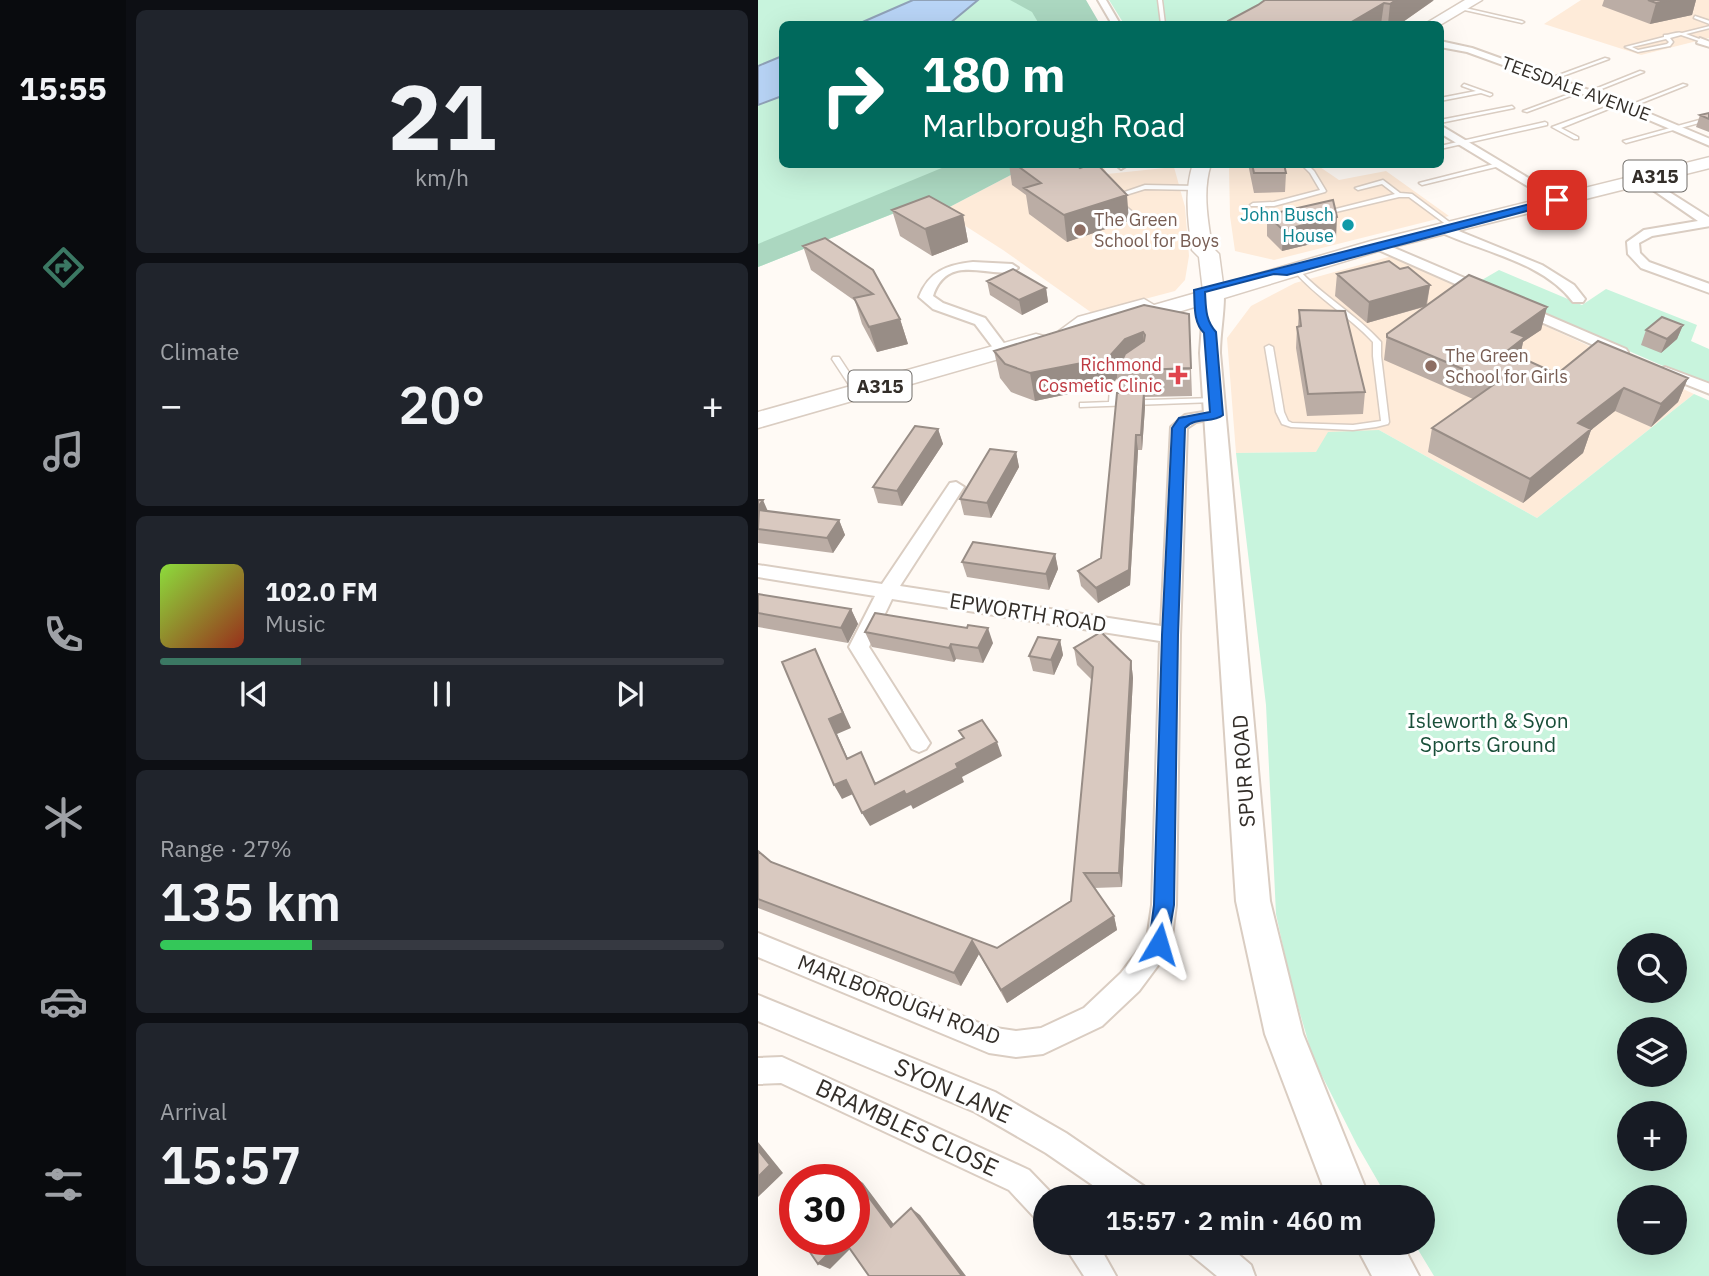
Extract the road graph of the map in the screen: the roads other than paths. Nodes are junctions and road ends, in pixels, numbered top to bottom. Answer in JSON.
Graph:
{"nodes":[{"id":1,"x":1102,"y":0,"type":"edge"},
{"id":2,"x":1160,"y":0,"type":"edge"},
{"id":3,"x":1475,"y":0,"type":"edge"},
{"id":4,"x":1461,"y":8,"type":"junction"},
{"id":5,"x":1694,"y":17,"type":"dead end"},
{"id":6,"x":1114,"y":21,"type":"edge"},
{"id":7,"x":1163,"y":21,"type":"edge"},
{"id":8,"x":1437,"y":21,"type":"edge"},
{"id":9,"x":1522,"y":22,"type":"dead end"},
{"id":10,"x":1709,"y":25,"type":"edge"},
{"id":11,"x":1678,"y":33,"type":"junction"},
{"id":12,"x":1666,"y":36,"type":"junction"},
{"id":13,"x":1705,"y":43,"type":"edge"},
{"id":14,"x":1444,"y":45,"type":"edge"},
{"id":15,"x":1607,"y":59,"type":"dead end"},
{"id":16,"x":1642,"y":72,"type":"dead end"},
{"id":17,"x":1550,"y":79,"type":"junction"},
{"id":18,"x":1464,"y":85,"type":"dead end"},
{"id":19,"x":1685,"y":85,"type":"dead end"},
{"id":20,"x":1480,"y":92,"type":"junction"},
{"id":21,"x":1584,"y":92,"type":"junction"},
{"id":22,"x":1490,"y":95,"type":"dead end"},
{"id":23,"x":1444,"y":99,"type":"edge"},
{"id":24,"x":1623,"y":106,"type":"junction"},
{"id":25,"x":1525,"y":111,"type":"junction"},
{"id":26,"x":1532,"y":115,"type":"dead end"},
{"id":27,"x":1709,"y":118,"type":"edge"},
{"id":28,"x":1444,"y":121,"type":"edge"},
{"id":29,"x":1538,"y":121,"type":"dead end"},
{"id":30,"x":1548,"y":124,"type":"junction"},
{"id":31,"x":1675,"y":127,"type":"junction"},
{"id":32,"x":1444,"y":130,"type":"edge"},
{"id":33,"x":1558,"y":130,"type":"junction"},
{"id":34,"x":1576,"y":138,"type":"dead end"},
{"id":35,"x":1626,"y":141,"type":"dead end"},
{"id":36,"x":1464,"y":143,"type":"junction"},
{"id":37,"x":1709,"y":143,"type":"edge"},
{"id":38,"x":1444,"y":147,"type":"edge"},
{"id":39,"x":1709,"y":162,"type":"edge"},
{"id":40,"x":1498,"y":164,"type":"junction"},
{"id":41,"x":1308,"y":168,"type":"edge"},
{"id":42,"x":1198,"y":171,"type":"edge"},
{"id":43,"x":1644,"y":179,"type":"junction"},
{"id":44,"x":1422,"y":183,"type":"dead end"},
{"id":45,"x":1358,"y":188,"type":"dead end"},
{"id":46,"x":1400,"y":195,"type":"junction"},
{"id":47,"x":1557,"y":200,"type":"junction"},
{"id":48,"x":1253,"y":205,"type":"dead end"},
{"id":49,"x":1314,"y":215,"type":"edge"},
{"id":50,"x":1134,"y":216,"type":"dead end"},
{"id":51,"x":1709,"y":222,"type":"edge"},
{"id":52,"x":1449,"y":228,"type":"junction"},
{"id":53,"x":1379,"y":245,"type":"junction"},
{"id":54,"x":1219,"y":261,"type":"junction"},
{"id":55,"x":1012,"y":268,"type":"edge"},
{"id":56,"x":1277,"y":274,"type":"junction"},
{"id":57,"x":1709,"y":289,"type":"edge"},
{"id":58,"x":1207,"y":293,"type":"junction"},
{"id":59,"x":1578,"y":299,"type":"dead end"},
{"id":60,"x":1212,"y":325,"type":"junction"},
{"id":61,"x":1269,"y":347,"type":"dead end"},
{"id":62,"x":1002,"y":350,"type":"junction"},
{"id":63,"x":836,"y":359,"type":"dead end"},
{"id":64,"x":1131,"y":368,"type":"edge"},
{"id":65,"x":1709,"y":390,"type":"edge"},
{"id":66,"x":858,"y":392,"type":"junction"},
{"id":67,"x":1112,"y":404,"type":"junction"},
{"id":68,"x":1083,"y":405,"type":"dead end"},
{"id":69,"x":1216,"y":408,"type":"junction"},
{"id":70,"x":758,"y":420,"type":"edge"},
{"id":71,"x":956,"y":487,"type":"dead end"},
{"id":72,"x":758,"y":571,"type":"edge"},
{"id":73,"x":887,"y":591,"type":"junction"},
{"id":74,"x":1170,"y":635,"type":"junction"},
{"id":75,"x":919,"y":743,"type":"dead end"},
{"id":76,"x":758,"y":945,"type":"edge"},
{"id":77,"x":758,"y":1008,"type":"edge"},
{"id":78,"x":758,"y":1071,"type":"edge"},
{"id":79,"x":1117,"y":1185,"type":"edge"},
{"id":80,"x":1343,"y":1185,"type":"edge"},
{"id":81,"x":1033,"y":1195,"type":"edge"},
{"id":82,"x":1086,"y":1255,"type":"edge"},
{"id":83,"x":1215,"y":1255,"type":"edge"},
{"id":84,"x":1384,"y":1255,"type":"edge"},
{"id":85,"x":1101,"y":1276,"type":"edge"},
{"id":86,"x":1240,"y":1276,"type":"edge"},
{"id":87,"x":1397,"y":1276,"type":"edge"}],
"edges":[{"from":1,"to":6,"type":"street"},
{"from":2,"to":7,"type":"lane"},
{"from":3,"to":4,"type":"main road"},
{"from":4,"to":8,"type":"main road"},
{"from":4,"to":9,"type":"lane"},
{"from":5,"to":10,"type":"lane"},
{"from":10,"to":11,"type":"lane"},
{"from":11,"to":12,"type":"lane"},
{"from":11,"to":13,"type":"lane"},
{"from":12,"to":12,"type":"lane"},
{"from":14,"to":17,"type":"street","name":"TEESDALE AVENUE"},
{"from":15,"to":17,"type":"lane"},
{"from":16,"to":21,"type":"lane"},
{"from":17,"to":21,"type":"street","name":"TEESDALE AVENUE"},
{"from":18,"to":20,"type":"lane"},
{"from":19,"to":24,"type":"lane"},
{"from":20,"to":22,"type":"lane"},
{"from":20,"to":23,"type":"lane"},
{"from":21,"to":24,"type":"street","name":"TEESDALE AVENUE"},
{"from":21,"to":25,"type":"lane"},
{"from":24,"to":31,"type":"street","name":"TEESDALE AVENUE"},
{"from":24,"to":33,"type":"lane"},
{"from":25,"to":26,"type":"lane"},
{"from":25,"to":28,"type":"lane"},
{"from":27,"to":31,"type":"lane"},
{"from":29,"to":30,"type":"lane"},
{"from":30,"to":33,"type":"lane"},
{"from":30,"to":36,"type":"lane"},
{"from":31,"to":35,"type":"lane"},
{"from":31,"to":37,"type":"street","name":"TEESDALE AVENUE"},
{"from":32,"to":36,"type":"street"},
{"from":33,"to":34,"type":"lane"},
{"from":36,"to":38,"type":"lane"},
{"from":36,"to":40,"type":"street"},
{"from":39,"to":43,"type":"main road","number":"A315"},
{"from":40,"to":44,"type":"lane"},
{"from":40,"to":47,"type":"street"},
{"from":41,"to":48,"type":"lane"},
{"from":42,"to":50,"type":"lane"},
{"from":42,"to":54,"type":"main road"},
{"from":43,"to":47,"type":"main road","number":"A315"},
{"from":43,"to":51,"type":"street"},
{"from":45,"to":46,"type":"lane"},
{"from":46,"to":49,"type":"lane"},
{"from":46,"to":52,"type":"lane"},
{"from":47,"to":52,"type":"main road","number":"A315"},
{"from":51,"to":57,"type":"street"},
{"from":52,"to":53,"type":"main road","number":"A315"},
{"from":52,"to":59,"type":"street"},
{"from":53,"to":56,"type":"main road","number":"A315"},
{"from":53,"to":65,"type":"street"},
{"from":54,"to":56,"type":"main road"},
{"from":54,"to":58,"type":"main road"},
{"from":55,"to":62,"type":"street"},
{"from":56,"to":58,"type":"main road","number":"A315"},
{"from":56,"to":60,"type":"main road"},
{"from":56,"to":61,"type":"lane"},
{"from":58,"to":60,"type":"main road","name":"SPUR ROAD"},
{"from":58,"to":62,"type":"main road","number":"A315"},
{"from":60,"to":69,"type":"main road","name":"SPUR ROAD"},
{"from":62,"to":66,"type":"main road","number":"A315"},
{"from":63,"to":66,"type":"lane"},
{"from":64,"to":67,"type":"lane"},
{"from":66,"to":70,"type":"main road","number":"A315"},
{"from":67,"to":68,"type":"lane"},
{"from":67,"to":69,"type":"lane"},
{"from":69,"to":74,"type":"street","name":"MARLBOROUGH ROAD"},
{"from":69,"to":80,"type":"main road","name":"SPUR ROAD"},
{"from":71,"to":73,"type":"street"},
{"from":72,"to":73,"type":"street","name":"EPWORTH ROAD"},
{"from":73,"to":74,"type":"street","name":"EPWORTH ROAD"},
{"from":73,"to":75,"type":"street"},
{"from":74,"to":76,"type":"street","name":"MARLBOROUGH ROAD"},
{"from":77,"to":79,"type":"street","name":"SYON LANE"},
{"from":78,"to":81,"type":"street","name":"BRAMBLES CLOSE"},
{"from":82,"to":85,"type":"street"},
{"from":83,"to":86,"type":"street"},
{"from":84,"to":87,"type":"main road"}]}
